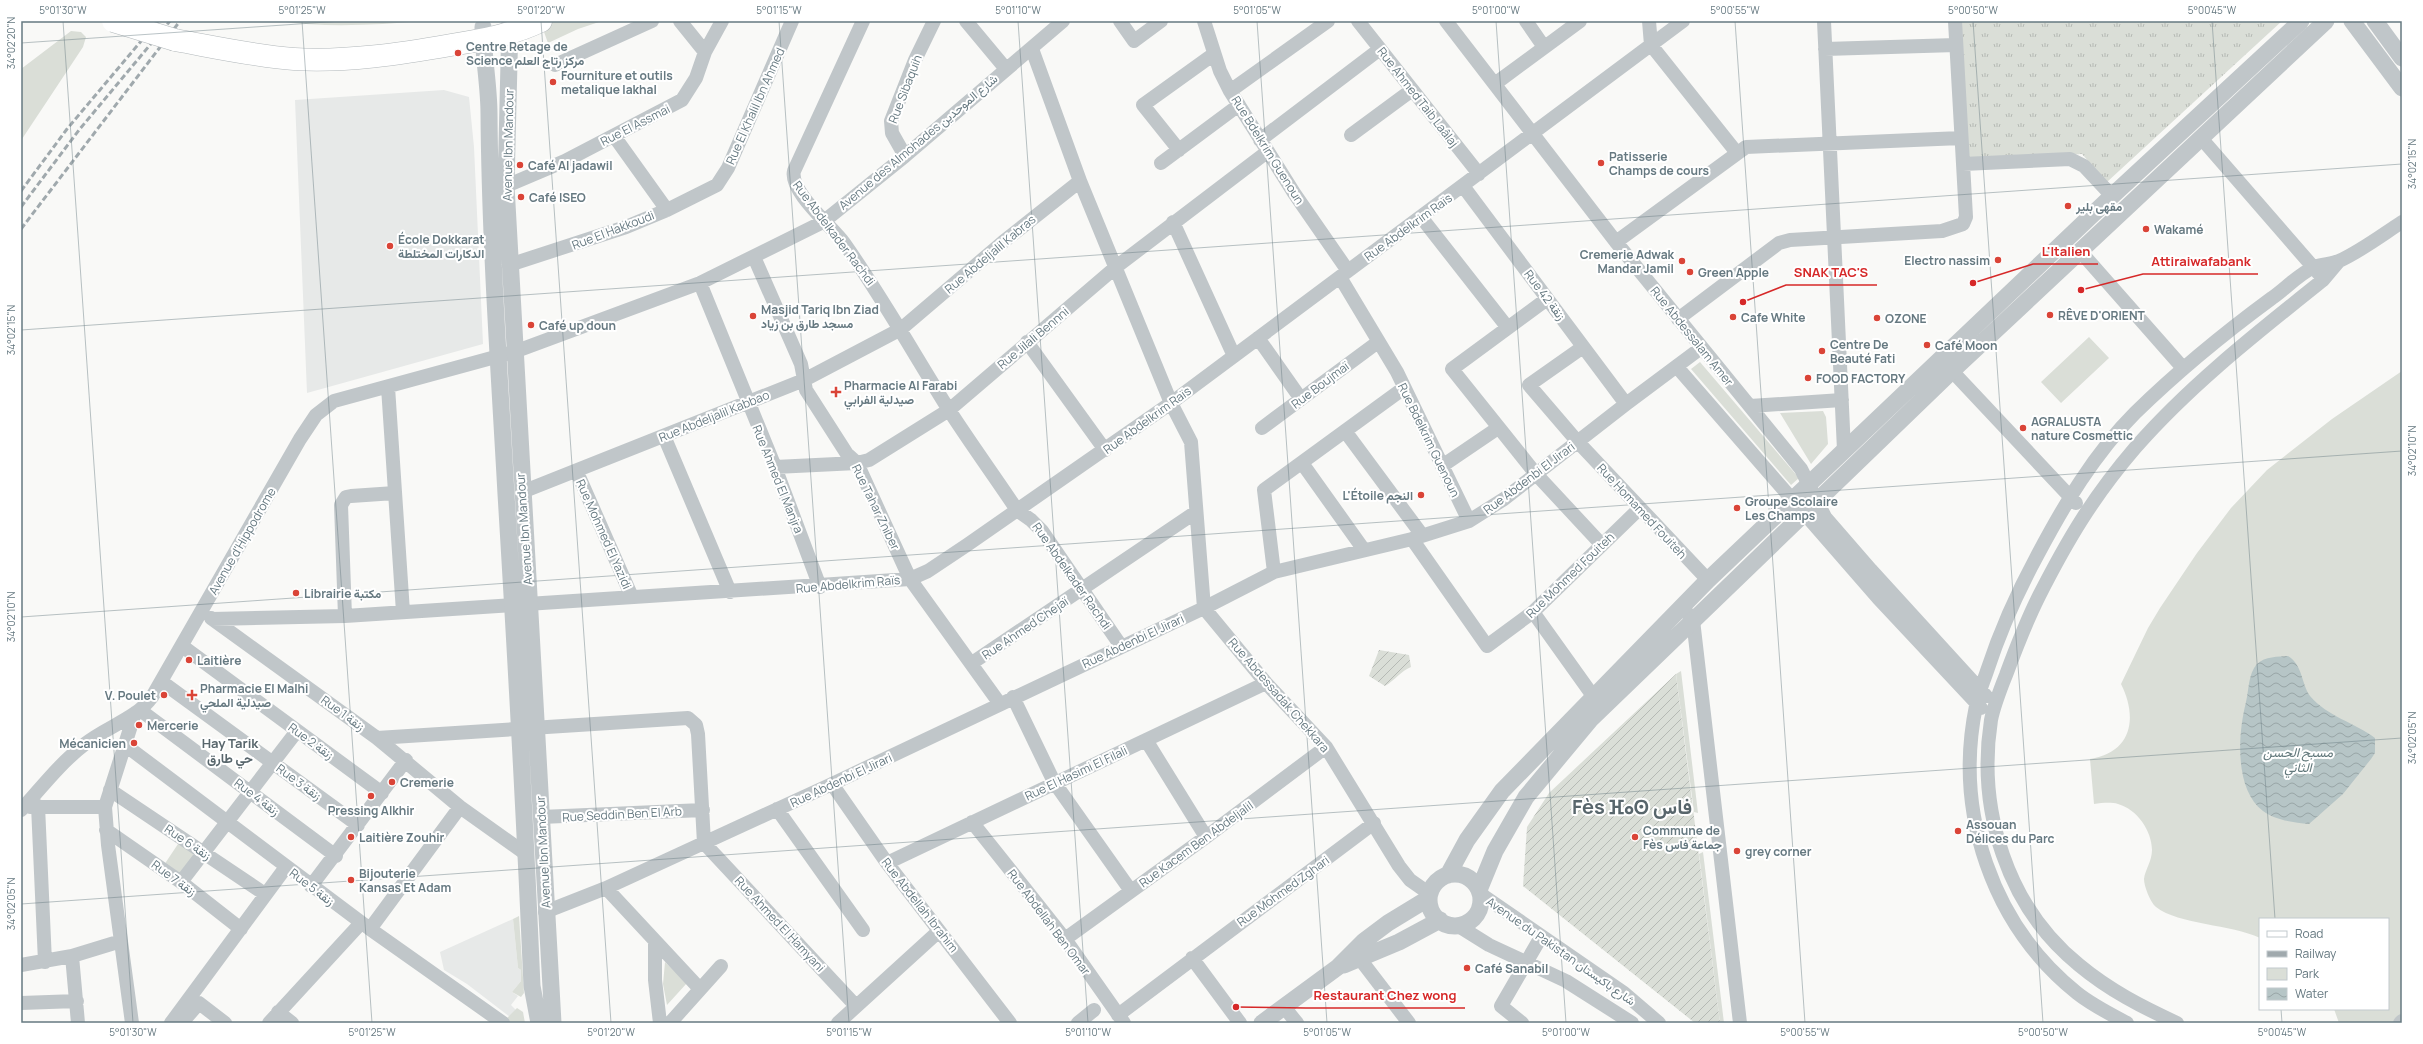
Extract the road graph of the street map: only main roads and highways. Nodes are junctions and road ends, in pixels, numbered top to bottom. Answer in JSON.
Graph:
{"nodes":[{"id":1,"x":113,"y":21,"type":"edge"},
{"id":2,"x":163,"y":21,"type":"edge"},
{"id":3,"x":541,"y":21,"type":"edge"},
{"id":4,"x":509,"y":25,"type":"edge"},
{"id":5,"x":485,"y":29,"type":"edge"},
{"id":6,"x":181,"y":34,"type":"junction"}],
"edges":[{"from":1,"to":6,"type":"main road","bridge":true},
{"from":2,"to":6,"type":"main road"},
{"from":3,"to":4,"type":"main road"},
{"from":4,"to":5,"type":"main road"},
{"from":5,"to":6,"type":"main road"}]}
